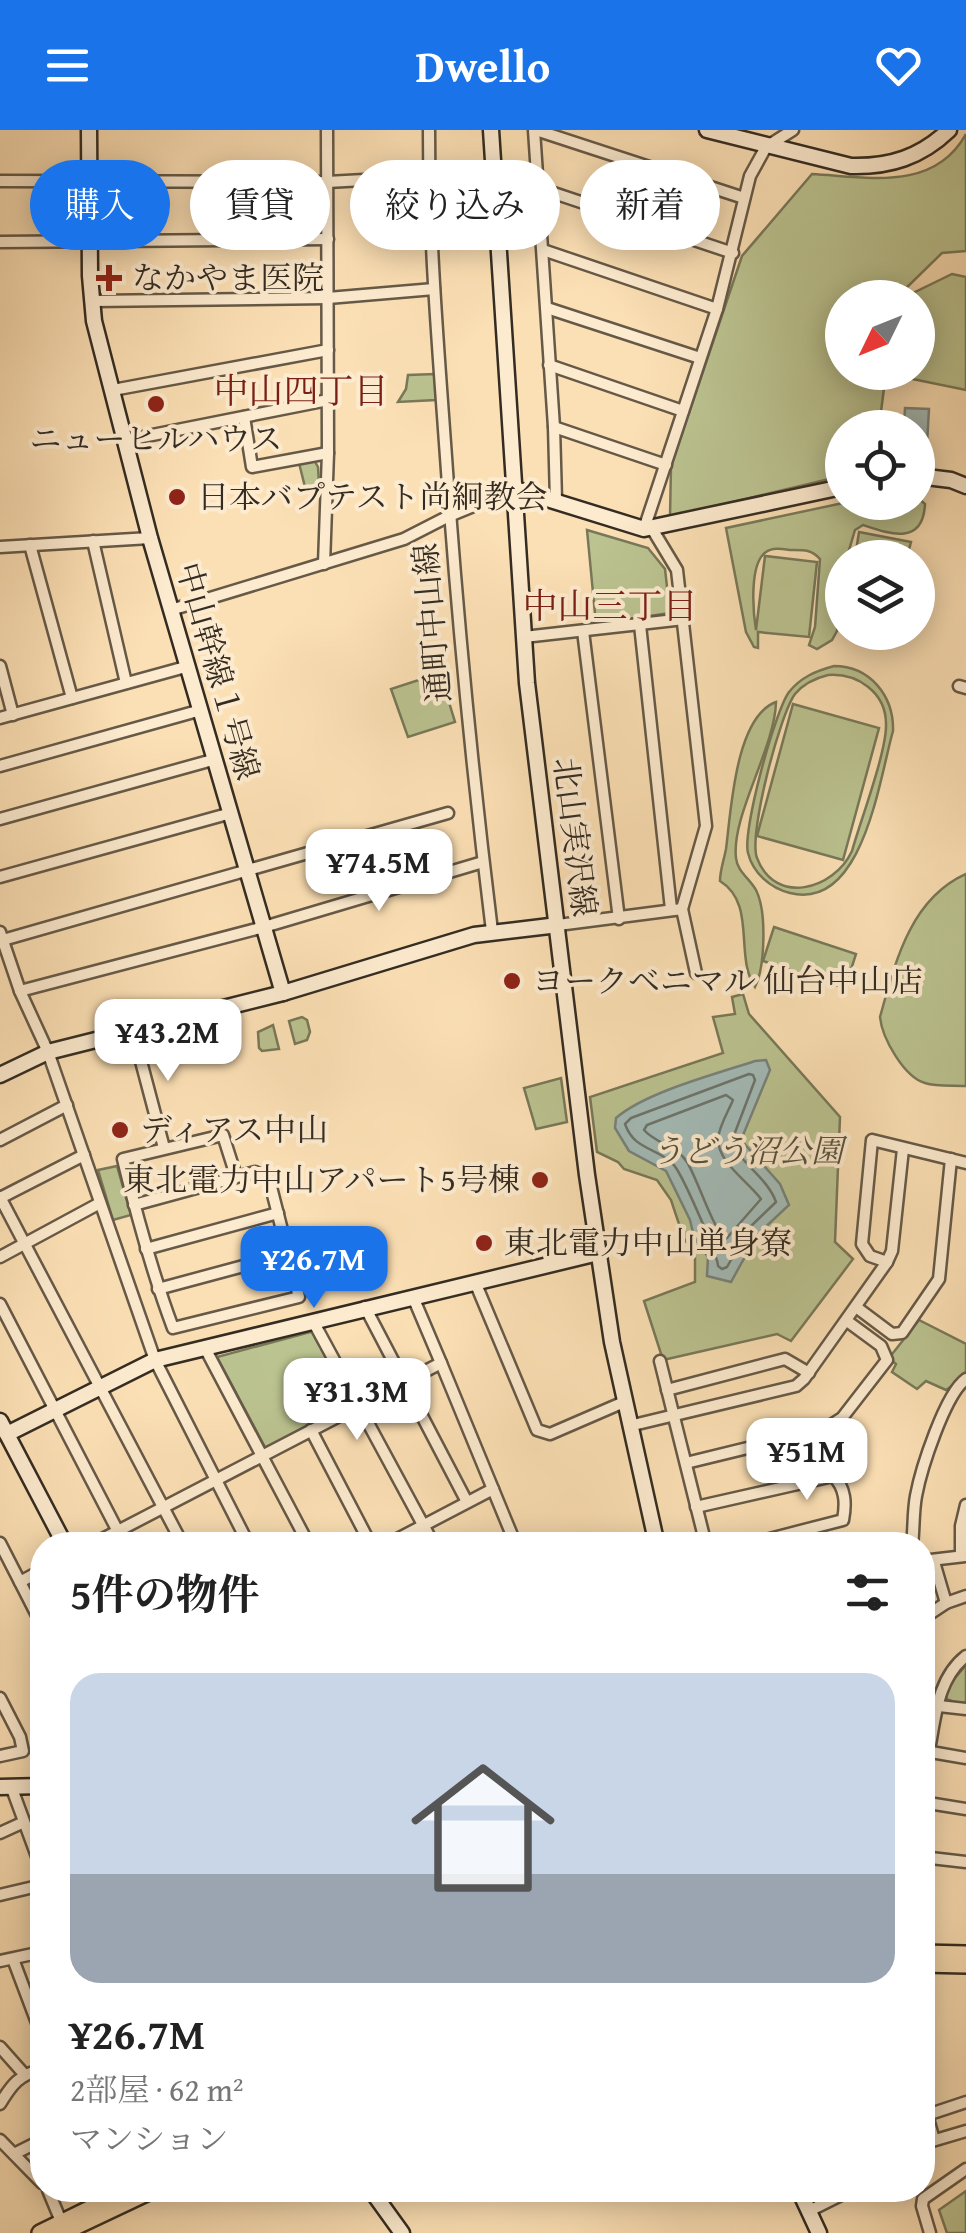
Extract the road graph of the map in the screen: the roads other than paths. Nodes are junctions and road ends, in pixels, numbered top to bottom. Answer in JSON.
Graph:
{"nodes":[{"id":1,"x":89,"y":130,"type":"edge"},
{"id":2,"x":327,"y":130,"type":"edge"},
{"id":3,"x":429,"y":130,"type":"edge"},
{"id":4,"x":491,"y":130,"type":"edge"},
{"id":5,"x":535,"y":130,"type":"edge"},
{"id":6,"x":707,"y":130,"type":"edge"},
{"id":7,"x":793,"y":130,"type":"edge"},
{"id":8,"x":949,"y":130,"type":"edge"},
{"id":9,"x":766,"y":147,"type":"junction"},
{"id":10,"x":89,"y":160,"type":"edge"},
{"id":11,"x":328,"y":160,"type":"edge"},
{"id":12,"x":429,"y":160,"type":"edge"},
{"id":13,"x":493,"y":160,"type":"edge"},
{"id":14,"x":537,"y":160,"type":"edge"},
{"id":15,"x":0,"y":181,"type":"edge"},
{"id":16,"x":30,"y":181,"type":"edge"},
{"id":17,"x":560,"y":196,"type":"edge"},
{"id":18,"x":744,"y":198,"type":"junction"},
{"id":19,"x":0,"y":242,"type":"edge"},
{"id":20,"x":30,"y":242,"type":"edge"},
{"id":21,"x":90,"y":250,"type":"edge"},
{"id":22,"x":328,"y":250,"type":"edge"},
{"id":23,"x":432,"y":250,"type":"edge"},
{"id":24,"x":499,"y":250,"type":"edge"},
{"id":25,"x":543,"y":250,"type":"joint"},
{"id":26,"x":733,"y":253,"type":"junction"},
{"id":27,"x":434,"y":289,"type":"junction"},
{"id":28,"x":328,"y":298,"type":"junction"},
{"id":29,"x":92,"y":301,"type":"junction"},
{"id":30,"x":547,"y":308,"type":"junction"},
{"id":31,"x":717,"y":309,"type":"junction"},
{"id":32,"x":328,"y":350,"type":"junction"},
{"id":33,"x":700,"y":358,"type":"junction"},
{"id":34,"x":549,"y":365,"type":"junction"},
{"id":35,"x":113,"y":390,"type":"junction"},
{"id":36,"x":328,"y":400,"type":"junction"},
{"id":37,"x":683,"y":410,"type":"junction"},
{"id":38,"x":244,"y":417,"type":"junction"},
{"id":39,"x":554,"y":426,"type":"junction"},
{"id":40,"x":127,"y":440,"type":"junction"},
{"id":41,"x":328,"y":453,"type":"junction"},
{"id":42,"x":666,"y":465,"type":"junction"},
{"id":43,"x":935,"y":478,"type":"edge"},
{"id":44,"x":966,"y":486,"type":"edge"},
{"id":45,"x":516,"y":489,"type":"junction"},
{"id":46,"x":825,"y":492,"type":"edge"},
{"id":47,"x":556,"y":500,"type":"junction"},
{"id":48,"x":448,"y":516,"type":"junction"},
{"id":49,"x":648,"y":528,"type":"junction"},
{"id":50,"x":150,"y":538,"type":"junction"},
{"id":51,"x":93,"y":541,"type":"junction"},
{"id":52,"x":30,"y":545,"type":"junction"},
{"id":53,"x":0,"y":547,"type":"edge"},
{"id":54,"x":324,"y":564,"type":"junction"},
{"id":55,"x":174,"y":609,"type":"junction"},
{"id":56,"x":684,"y":619,"type":"junction"},
{"id":57,"x":640,"y":625,"type":"junction"},
{"id":58,"x":583,"y":631,"type":"junction"},
{"id":59,"x":524,"y":637,"type":"junction"},
{"id":60,"x":0,"y":666,"type":"edge"},
{"id":61,"x":189,"y":666,"type":"junction"},
{"id":62,"x":126,"y":683,"type":"junction"},
{"id":63,"x":72,"y":698,"type":"junction"},
{"id":64,"x":202,"y":710,"type":"junction"},
{"id":65,"x":13,"y":715,"type":"junction"},
{"id":66,"x":0,"y":718,"type":"edge"},
{"id":67,"x":216,"y":759,"type":"junction"},
{"id":68,"x":0,"y":766,"type":"edge"},
{"id":69,"x":230,"y":813,"type":"junction"},
{"id":70,"x":448,"y":813,"type":"dead end"},
{"id":71,"x":0,"y":820,"type":"edge"},
{"id":72,"x":484,"y":862,"type":"junction"},
{"id":73,"x":248,"y":872,"type":"junction"},
{"id":74,"x":0,"y":877,"type":"edge"},
{"id":75,"x":676,"y":909,"type":"junction"},
{"id":76,"x":618,"y":918,"type":"junction"},
{"id":77,"x":558,"y":925,"type":"junction"},
{"id":78,"x":264,"y":927,"type":"junction"},
{"id":79,"x":492,"y":932,"type":"junction"},
{"id":80,"x":1,"y":936,"type":"edge"},
{"id":81,"x":696,"y":973,"type":"dead end"},
{"id":82,"x":20,"y":992,"type":"junction"},
{"id":83,"x":283,"y":993,"type":"junction"},
{"id":84,"x":133,"y":1031,"type":"junction"},
{"id":85,"x":48,"y":1052,"type":"junction"},
{"id":86,"x":0,"y":1073,"type":"edge"},
{"id":87,"x":67,"y":1106,"type":"junction"},
{"id":88,"x":0,"y":1140,"type":"edge"},
{"id":89,"x":164,"y":1148,"type":"junction"},
{"id":90,"x":903,"y":1148,"type":"junction"},
{"id":91,"x":84,"y":1155,"type":"junction"},
{"id":92,"x":951,"y":1159,"type":"junction"},
{"id":93,"x":966,"y":1163,"type":"edge"},
{"id":94,"x":236,"y":1176,"type":"junction"},
{"id":95,"x":0,"y":1198,"type":"edge"},
{"id":96,"x":100,"y":1203,"type":"junction"},
{"id":97,"x":134,"y":1205,"type":"junction"},
{"id":98,"x":278,"y":1213,"type":"junction"},
{"id":99,"x":24,"y":1244,"type":"junction"},
{"id":100,"x":146,"y":1249,"type":"junction"},
{"id":101,"x":598,"y":1253,"type":"junction"},
{"id":102,"x":288,"y":1254,"type":"junction"},
{"id":103,"x":0,"y":1257,"type":"edge"},
{"id":104,"x":888,"y":1262,"type":"junction"},
{"id":105,"x":475,"y":1282,"type":"junction"},
{"id":106,"x":158,"y":1289,"type":"junction"},
{"id":107,"x":413,"y":1296,"type":"junction"},
{"id":108,"x":0,"y":1304,"type":"edge"},
{"id":109,"x":365,"y":1307,"type":"junction"},
{"id":110,"x":856,"y":1307,"type":"junction"},
{"id":111,"x":255,"y":1309,"type":"junction"},
{"id":112,"x":847,"y":1321,"type":"junction"},
{"id":113,"x":314,"y":1322,"type":"junction"},
{"id":114,"x":261,"y":1335,"type":"junction"},
{"id":115,"x":205,"y":1348,"type":"junction"},
{"id":116,"x":155,"y":1360,"type":"junction"},
{"id":117,"x":660,"y":1361,"type":"dead end"},
{"id":118,"x":440,"y":1362,"type":"junction"},
{"id":119,"x":808,"y":1374,"type":"junction"},
{"id":120,"x":966,"y":1379,"type":"edge"},
{"id":121,"x":404,"y":1382,"type":"junction"},
{"id":122,"x":100,"y":1388,"type":"junction"},
{"id":123,"x":667,"y":1390,"type":"junction"},
{"id":124,"x":624,"y":1402,"type":"junction"},
{"id":125,"x":359,"y":1405,"type":"junction"},
{"id":126,"x":55,"y":1410,"type":"junction"},
{"id":127,"x":674,"y":1416,"type":"junction"},
{"id":128,"x":629,"y":1426,"type":"junction"},
{"id":129,"x":311,"y":1430,"type":"junction"},
{"id":130,"x":2,"y":1431,"type":"edge"},
{"id":131,"x":262,"y":1455,"type":"junction"},
{"id":132,"x":686,"y":1464,"type":"junction"},
{"id":133,"x":216,"y":1479,"type":"junction"},
{"id":134,"x":493,"y":1489,"type":"junction"},
{"id":135,"x":467,"y":1502,"type":"junction"},
{"id":136,"x":966,"y":1505,"type":"edge"},
{"id":137,"x":162,"y":1507,"type":"junction"},
{"id":138,"x":696,"y":1507,"type":"junction"},
{"id":139,"x":424,"y":1525,"type":"junction"},
{"id":140,"x":118,"y":1531,"type":"joint"},
{"id":141,"x":58,"y":1532,"type":"edge"},
{"id":142,"x":176,"y":1532,"type":"edge"},
{"id":143,"x":242,"y":1532,"type":"edge"},
{"id":144,"x":302,"y":1532,"type":"edge"},
{"id":145,"x":364,"y":1532,"type":"edge"},
{"id":146,"x":411,"y":1532,"type":"edge"},
{"id":147,"x":428,"y":1532,"type":"edge"},
{"id":148,"x":508,"y":1532,"type":"edge"},
{"id":149,"x":654,"y":1532,"type":"edge"},
{"id":150,"x":703,"y":1532,"type":"edge"},
{"id":151,"x":796,"y":1532,"type":"edge"},
{"id":152,"x":913,"y":1532,"type":"edge"},
{"id":153,"x":0,"y":1543,"type":"edge"},
{"id":154,"x":964,"y":1556,"type":"edge"},
{"id":155,"x":935,"y":1560,"type":"edge"},
{"id":156,"x":30,"y":1577,"type":"edge"},
{"id":157,"x":935,"y":1578,"type":"edge"},
{"id":158,"x":20,"y":1582,"type":"junction"},
{"id":159,"x":966,"y":1596,"type":"edge"},
{"id":160,"x":30,"y":1602,"type":"edge"},
{"id":161,"x":946,"y":1604,"type":"junction"},
{"id":162,"x":935,"y":1611,"type":"edge"},
{"id":163,"x":966,"y":1656,"type":"edge"},
{"id":164,"x":0,"y":1698,"type":"edge"},
{"id":165,"x":939,"y":1706,"type":"junction"},
{"id":166,"x":966,"y":1710,"type":"edge"},
{"id":167,"x":935,"y":1732,"type":"edge"},
{"id":168,"x":935,"y":1753,"type":"edge"},
{"id":169,"x":0,"y":1756,"type":"edge"},
{"id":170,"x":966,"y":1758,"type":"edge"},
{"id":171,"x":5,"y":1786,"type":"edge"},
{"id":172,"x":935,"y":1804,"type":"edge"},
{"id":173,"x":966,"y":1808,"type":"edge"},
{"id":174,"x":24,"y":1822,"type":"junction"},
{"id":175,"x":0,"y":1833,"type":"edge"},
{"id":176,"x":30,"y":1838,"type":"edge"},
{"id":177,"x":935,"y":1858,"type":"edge"},
{"id":178,"x":966,"y":1862,"type":"edge"},
{"id":179,"x":30,"y":1888,"type":"edge"},
{"id":180,"x":0,"y":1896,"type":"edge"},
{"id":181,"x":935,"y":1953,"type":"edge"},
{"id":182,"x":30,"y":1954,"type":"edge"},
{"id":183,"x":966,"y":1954,"type":"edge"},
{"id":184,"x":13,"y":1958,"type":"junction"},
{"id":185,"x":0,"y":1962,"type":"edge"},
{"id":186,"x":935,"y":1964,"type":"edge"},
{"id":187,"x":966,"y":1965,"type":"edge"},
{"id":188,"x":30,"y":2004,"type":"edge"},
{"id":189,"x":0,"y":2047,"type":"edge"},
{"id":190,"x":30,"y":2072,"type":"edge"},
{"id":191,"x":24,"y":2074,"type":"junction"},
{"id":192,"x":966,"y":2102,"type":"edge"},
{"id":193,"x":0,"y":2104,"type":"edge"},
{"id":194,"x":935,"y":2112,"type":"edge"},
{"id":195,"x":966,"y":2131,"type":"edge"},
{"id":196,"x":0,"y":2140,"type":"edge"},
{"id":197,"x":935,"y":2140,"type":"edge"},
{"id":198,"x":30,"y":2146,"type":"edge"},
{"id":199,"x":14,"y":2154,"type":"junction"},
{"id":200,"x":966,"y":2170,"type":"edge"},
{"id":201,"x":30,"y":2171,"type":"edge"},
{"id":202,"x":935,"y":2191,"type":"edge"},
{"id":203,"x":53,"y":2202,"type":"edge"},
{"id":204,"x":109,"y":2202,"type":"edge"},
{"id":205,"x":126,"y":2202,"type":"edge"},
{"id":206,"x":380,"y":2202,"type":"edge"},
{"id":207,"x":804,"y":2202,"type":"edge"},
{"id":208,"x":828,"y":2202,"type":"edge"},
{"id":209,"x":923,"y":2202,"type":"edge"},
{"id":210,"x":809,"y":2212,"type":"junction"},
{"id":211,"x":64,"y":2230,"type":"edge"},
{"id":212,"x":40,"y":2233,"type":"edge"},
{"id":213,"x":402,"y":2233,"type":"edge"},
{"id":214,"x":818,"y":2233,"type":"edge"},
{"id":215,"x":930,"y":2233,"type":"edge"}],
"edges":[{"from":1,"to":10,"type":"street","name":"中山幹線１号線"},
{"from":2,"to":11,"type":"street"},
{"from":3,"to":12,"type":"street","name":"通町中山線"},
{"from":4,"to":13,"type":"street","name":"北山実沢線"},
{"from":5,"to":14,"type":"street"},
{"from":5,"to":18,"type":"street"},
{"from":6,"to":9,"type":"street"},
{"from":7,"to":9,"type":"street"},
{"from":8,"to":9,"type":"street"},
{"from":9,"to":18,"type":"street"},
{"from":15,"to":16,"type":"street"},
{"from":17,"to":26,"type":"street"},
{"from":18,"to":26,"type":"street"},
{"from":19,"to":20,"type":"street"},
{"from":21,"to":29,"type":"street","name":"中山幹線１号線"},
{"from":22,"to":28,"type":"street"},
{"from":23,"to":27,"type":"street","name":"通町中山線"},
{"from":24,"to":45,"type":"street","name":"北山実沢線"},
{"from":25,"to":30,"type":"street"},
{"from":25,"to":31,"type":"street"},
{"from":26,"to":31,"type":"street"},
{"from":27,"to":28,"type":"street"},
{"from":27,"to":48,"type":"street","name":"通町中山線"},
{"from":28,"to":29,"type":"street"},
{"from":28,"to":32,"type":"street"},
{"from":29,"to":35,"type":"street","name":"中山幹線１号線"},
{"from":30,"to":33,"type":"street"},
{"from":30,"to":34,"type":"street"},
{"from":31,"to":33,"type":"street"},
{"from":32,"to":35,"type":"street"},
{"from":32,"to":36,"type":"street"},
{"from":33,"to":37,"type":"street"},
{"from":34,"to":37,"type":"street"},
{"from":34,"to":39,"type":"street"},
{"from":35,"to":40,"type":"street","name":"中山幹線１号線"},
{"from":36,"to":38,"type":"street"},
{"from":36,"to":41,"type":"street"},
{"from":37,"to":42,"type":"street"},
{"from":38,"to":40,"type":"street"},
{"from":38,"to":41,"type":"street"},
{"from":39,"to":42,"type":"street"},
{"from":39,"to":47,"type":"street"},
{"from":40,"to":50,"type":"street","name":"中山幹線１号線"},
{"from":41,"to":54,"type":"street"},
{"from":42,"to":49,"type":"street"},
{"from":43,"to":44,"type":"street"},
{"from":45,"to":47,"type":"street"},
{"from":45,"to":48,"type":"street"},
{"from":45,"to":59,"type":"street","name":"北山実沢線"},
{"from":46,"to":49,"type":"street"},
{"from":47,"to":49,"type":"street"},
{"from":48,"to":54,"type":"street"},
{"from":48,"to":72,"type":"street","name":"通町中山線"},
{"from":49,"to":56,"type":"street"},
{"from":50,"to":51,"type":"street"},
{"from":50,"to":55,"type":"street","name":"中山幹線１号線"},
{"from":51,"to":52,"type":"street"},
{"from":51,"to":62,"type":"street"},
{"from":52,"to":53,"type":"street"},
{"from":52,"to":63,"type":"street"},
{"from":54,"to":55,"type":"street"},
{"from":55,"to":61,"type":"street","name":"中山幹線１号線"},
{"from":56,"to":57,"type":"street"},
{"from":56,"to":75,"type":"street"},
{"from":57,"to":58,"type":"street"},
{"from":57,"to":75,"type":"street"},
{"from":58,"to":59,"type":"street"},
{"from":58,"to":76,"type":"street"},
{"from":59,"to":77,"type":"street","name":"北山実沢線"},
{"from":60,"to":65,"type":"street"},
{"from":61,"to":62,"type":"street"},
{"from":61,"to":64,"type":"street","name":"中山幹線１号線"},
{"from":62,"to":63,"type":"street"},
{"from":63,"to":65,"type":"street"},
{"from":64,"to":67,"type":"street","name":"中山幹線１号線"},
{"from":64,"to":68,"type":"street"},
{"from":65,"to":66,"type":"street"},
{"from":67,"to":69,"type":"street","name":"中山幹線１号線"},
{"from":67,"to":71,"type":"street"},
{"from":69,"to":73,"type":"street","name":"中山幹線１号線"},
{"from":69,"to":74,"type":"street"},
{"from":70,"to":73,"type":"street"},
{"from":72,"to":78,"type":"street"},
{"from":72,"to":79,"type":"street","name":"通町中山線"},
{"from":73,"to":78,"type":"street","name":"中山幹線１号線"},
{"from":73,"to":80,"type":"street"},
{"from":75,"to":76,"type":"street"},
{"from":75,"to":81,"type":"street"},
{"from":76,"to":77,"type":"street"},
{"from":77,"to":79,"type":"street"},
{"from":77,"to":101,"type":"street","name":"北山実沢線"},
{"from":78,"to":82,"type":"street"},
{"from":78,"to":83,"type":"street","name":"中山幹線１号線"},
{"from":79,"to":83,"type":"street"},
{"from":80,"to":82,"type":"street"},
{"from":82,"to":85,"type":"street"},
{"from":83,"to":84,"type":"street"},
{"from":84,"to":85,"type":"street"},
{"from":84,"to":89,"type":"street"},
{"from":85,"to":86,"type":"street"},
{"from":85,"to":87,"type":"street"},
{"from":87,"to":88,"type":"street"},
{"from":87,"to":91,"type":"street"},
{"from":89,"to":94,"type":"street"},
{"from":89,"to":97,"type":"street"},
{"from":90,"to":92,"type":"street"},
{"from":90,"to":104,"type":"street"},
{"from":90,"to":104,"type":"street"},
{"from":91,"to":95,"type":"street"},
{"from":91,"to":96,"type":"street"},
{"from":92,"to":93,"type":"street"},
{"from":92,"to":110,"type":"street"},
{"from":94,"to":97,"type":"street"},
{"from":94,"to":98,"type":"street"},
{"from":95,"to":99,"type":"street"},
{"from":96,"to":99,"type":"street"},
{"from":96,"to":116,"type":"street"},
{"from":97,"to":100,"type":"street"},
{"from":98,"to":100,"type":"street"},
{"from":98,"to":102,"type":"street"},
{"from":99,"to":103,"type":"street"},
{"from":99,"to":122,"type":"street"},
{"from":100,"to":106,"type":"street"},
{"from":101,"to":105,"type":"street"},
{"from":101,"to":124,"type":"street","name":"北山実沢線"},
{"from":102,"to":106,"type":"street"},
{"from":102,"to":111,"type":"street"},
{"from":104,"to":110,"type":"street"},
{"from":105,"to":107,"type":"street"},
{"from":105,"to":124,"type":"street"},
{"from":106,"to":111,"type":"street"},
{"from":107,"to":109,"type":"street"},
{"from":107,"to":118,"type":"street"},
{"from":108,"to":126,"type":"street"},
{"from":109,"to":113,"type":"street"},
{"from":109,"to":121,"type":"street"},
{"from":110,"to":112,"type":"street"},
{"from":111,"to":114,"type":"street"},
{"from":112,"to":119,"type":"street"},
{"from":112,"to":132,"type":"street"},
{"from":113,"to":114,"type":"street"},
{"from":113,"to":125,"type":"street"},
{"from":114,"to":115,"type":"street"},
{"from":115,"to":116,"type":"street"},
{"from":115,"to":131,"type":"street"},
{"from":116,"to":122,"type":"street"},
{"from":116,"to":133,"type":"street"},
{"from":117,"to":123,"type":"street"},
{"from":118,"to":121,"type":"street"},
{"from":118,"to":134,"type":"street"},
{"from":119,"to":123,"type":"street"},
{"from":119,"to":127,"type":"street"},
{"from":120,"to":152,"type":"street"},
{"from":121,"to":125,"type":"street"},
{"from":121,"to":135,"type":"street"},
{"from":122,"to":126,"type":"street"},
{"from":122,"to":137,"type":"street"},
{"from":123,"to":127,"type":"street"},
{"from":124,"to":128,"type":"street","name":"北山実沢線"},
{"from":125,"to":129,"type":"street"},
{"from":125,"to":139,"type":"street"},
{"from":126,"to":130,"type":"street"},
{"from":126,"to":140,"type":"street"},
{"from":127,"to":128,"type":"street"},
{"from":127,"to":132,"type":"street"},
{"from":128,"to":149,"type":"street","name":"北山実沢線"},
{"from":129,"to":131,"type":"street"},
{"from":129,"to":145,"type":"street"},
{"from":130,"to":141,"type":"street"},
{"from":131,"to":133,"type":"street"},
{"from":131,"to":144,"type":"street"},
{"from":132,"to":138,"type":"street"},
{"from":133,"to":137,"type":"street"},
{"from":133,"to":143,"type":"street"},
{"from":134,"to":135,"type":"street"},
{"from":134,"to":148,"type":"street"},
{"from":135,"to":139,"type":"street"},
{"from":136,"to":154,"type":"street"},
{"from":137,"to":140,"type":"street"},
{"from":137,"to":142,"type":"street"},
{"from":138,"to":150,"type":"street"},
{"from":138,"to":151,"type":"street"},
{"from":139,"to":146,"type":"street"},
{"from":139,"to":147,"type":"street"},
{"from":153,"to":158,"type":"street"},
{"from":154,"to":155,"type":"street"},
{"from":156,"to":158,"type":"street"},
{"from":157,"to":161,"type":"street"},
{"from":158,"to":160,"type":"street"},
{"from":159,"to":161,"type":"street"},
{"from":161,"to":162,"type":"street"},
{"from":163,"to":165,"type":"street"},
{"from":164,"to":169,"type":"street"},
{"from":165,"to":166,"type":"street"},
{"from":165,"to":167,"type":"street"},
{"from":168,"to":170,"type":"street"},
{"from":171,"to":174,"type":"street"},
{"from":172,"to":173,"type":"street"},
{"from":174,"to":175,"type":"street"},
{"from":174,"to":176,"type":"street"},
{"from":177,"to":178,"type":"street"},
{"from":179,"to":180,"type":"street"},
{"from":181,"to":183,"type":"main road"},
{"from":182,"to":184,"type":"street"},
{"from":184,"to":185,"type":"street"},
{"from":184,"to":188,"type":"street"},
{"from":186,"to":187,"type":"main road"},
{"from":189,"to":191,"type":"street"},
{"from":190,"to":191,"type":"street"},
{"from":191,"to":193,"type":"street"},
{"from":192,"to":194,"type":"street"},
{"from":195,"to":197,"type":"street"},
{"from":196,"to":199,"type":"street"},
{"from":198,"to":199,"type":"street"},
{"from":199,"to":201,"type":"street"},
{"from":200,"to":202,"type":"street"},
{"from":203,"to":211,"type":"street"},
{"from":204,"to":211,"type":"main road"},
{"from":205,"to":211,"type":"main road"},
{"from":206,"to":213,"type":"street"},
{"from":207,"to":210,"type":"street"},
{"from":208,"to":210,"type":"street"},
{"from":209,"to":215,"type":"street"},
{"from":210,"to":214,"type":"street"},
{"from":211,"to":212,"type":"main road"}]}
